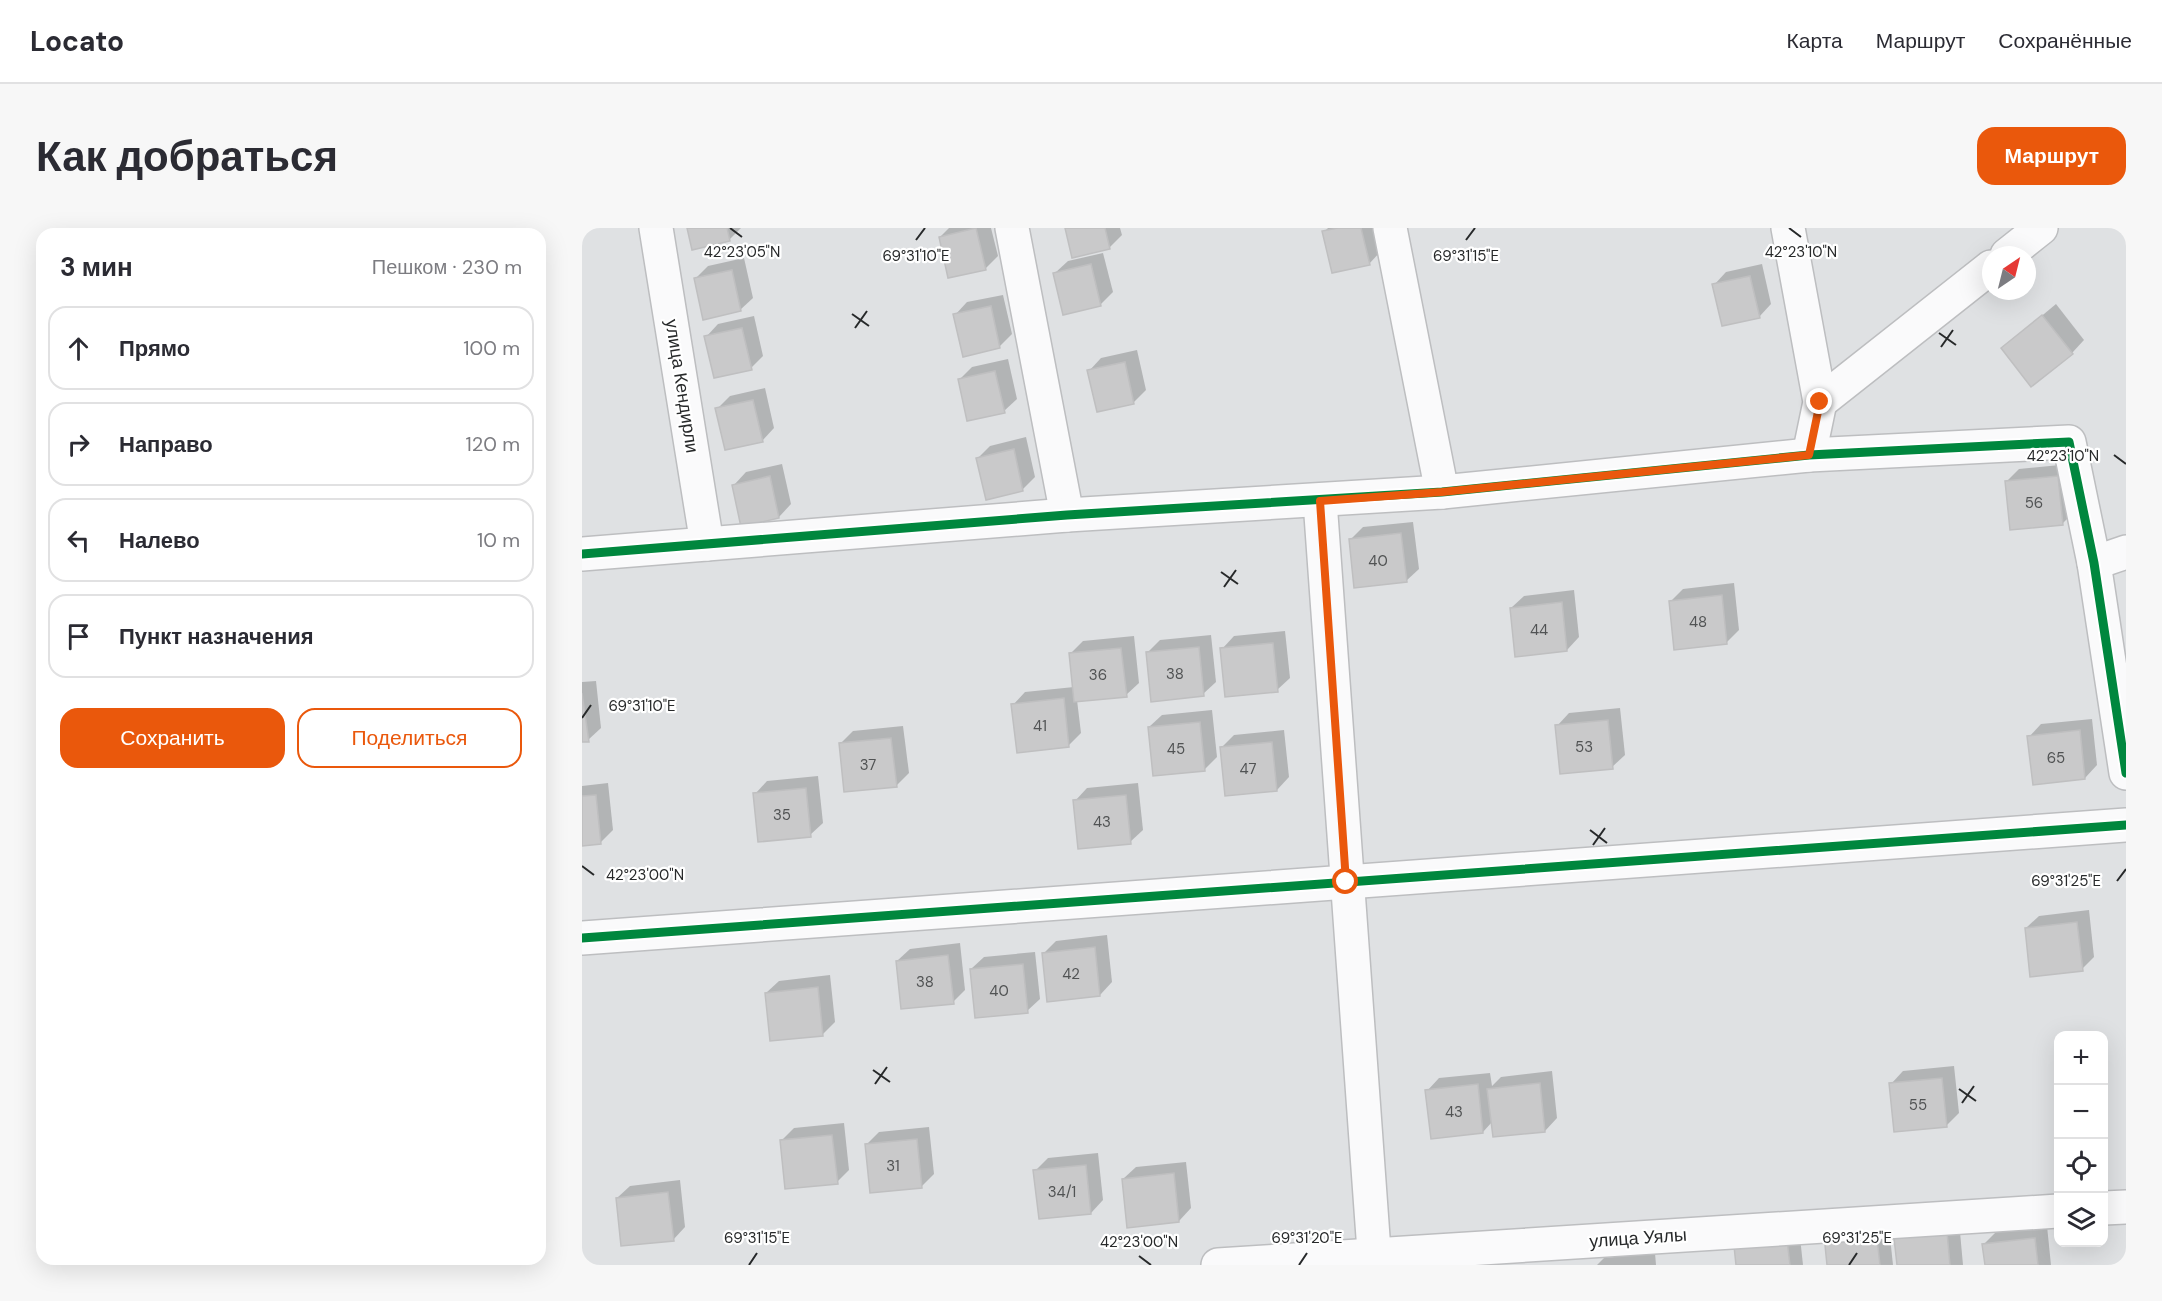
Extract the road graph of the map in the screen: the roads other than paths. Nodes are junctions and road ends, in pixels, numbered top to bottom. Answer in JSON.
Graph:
{"nodes":[{"id":1,"x":656,"y":228,"type":"edge"},
{"id":2,"x":1012,"y":228,"type":"edge"},
{"id":3,"x":1390,"y":228,"type":"edge"},
{"id":4,"x":1788,"y":228,"type":"edge"},
{"id":5,"x":2041,"y":228,"type":"edge"},
{"id":6,"x":2018,"y":246,"type":"edge"},
{"id":7,"x":1982,"y":274,"type":"edge"},
{"id":8,"x":1820,"y":402,"type":"junction"},
{"id":9,"x":1809,"y":455,"type":"junction"},
{"id":10,"x":1442,"y":492,"type":"junction"},
{"id":11,"x":1320,"y":501,"type":"junction"},
{"id":12,"x":1067,"y":514,"type":"junction"},
{"id":13,"x":707,"y":544,"type":"junction"},
{"id":14,"x":2126,"y":552,"type":"edge"},
{"id":15,"x":582,"y":554,"type":"edge"},
{"id":16,"x":2094,"y":563,"type":"junction"},
{"id":17,"x":2126,"y":773,"type":"edge"},
{"id":18,"x":2126,"y":825,"type":"edge"},
{"id":19,"x":1346,"y":882,"type":"junction"},
{"id":20,"x":582,"y":938,"type":"edge"},
{"id":21,"x":2126,"y":1207,"type":"edge"},
{"id":22,"x":2108,"y":1208,"type":"edge"},
{"id":23,"x":2054,"y":1211,"type":"edge"},
{"id":24,"x":1374,"y":1260,"type":"edge"},
{"id":25,"x":1218,"y":1265,"type":"edge"}],
"edges":[{"from":1,"to":13,"type":"street","name":"улица Кендирли"},
{"from":2,"to":12,"type":"street"},
{"from":3,"to":10,"type":"street"},
{"from":4,"to":8,"type":"street"},
{"from":5,"to":6,"type":"street"},
{"from":7,"to":8,"type":"street"},
{"from":8,"to":9,"type":"street"},
{"from":9,"to":10,"type":"street"},
{"from":9,"to":16,"type":"street"},
{"from":10,"to":11,"type":"street"},
{"from":11,"to":12,"type":"street"},
{"from":11,"to":19,"type":"street"},
{"from":12,"to":13,"type":"street"},
{"from":13,"to":15,"type":"street"},
{"from":14,"to":16,"type":"street"},
{"from":16,"to":17,"type":"street"},
{"from":18,"to":19,"type":"street"},
{"from":19,"to":20,"type":"street"},
{"from":19,"to":24,"type":"street"},
{"from":21,"to":22,"type":"street"},
{"from":23,"to":24,"type":"street","name":"улица Уялы"},
{"from":24,"to":25,"type":"street","name":"улица Уялы"}]}
